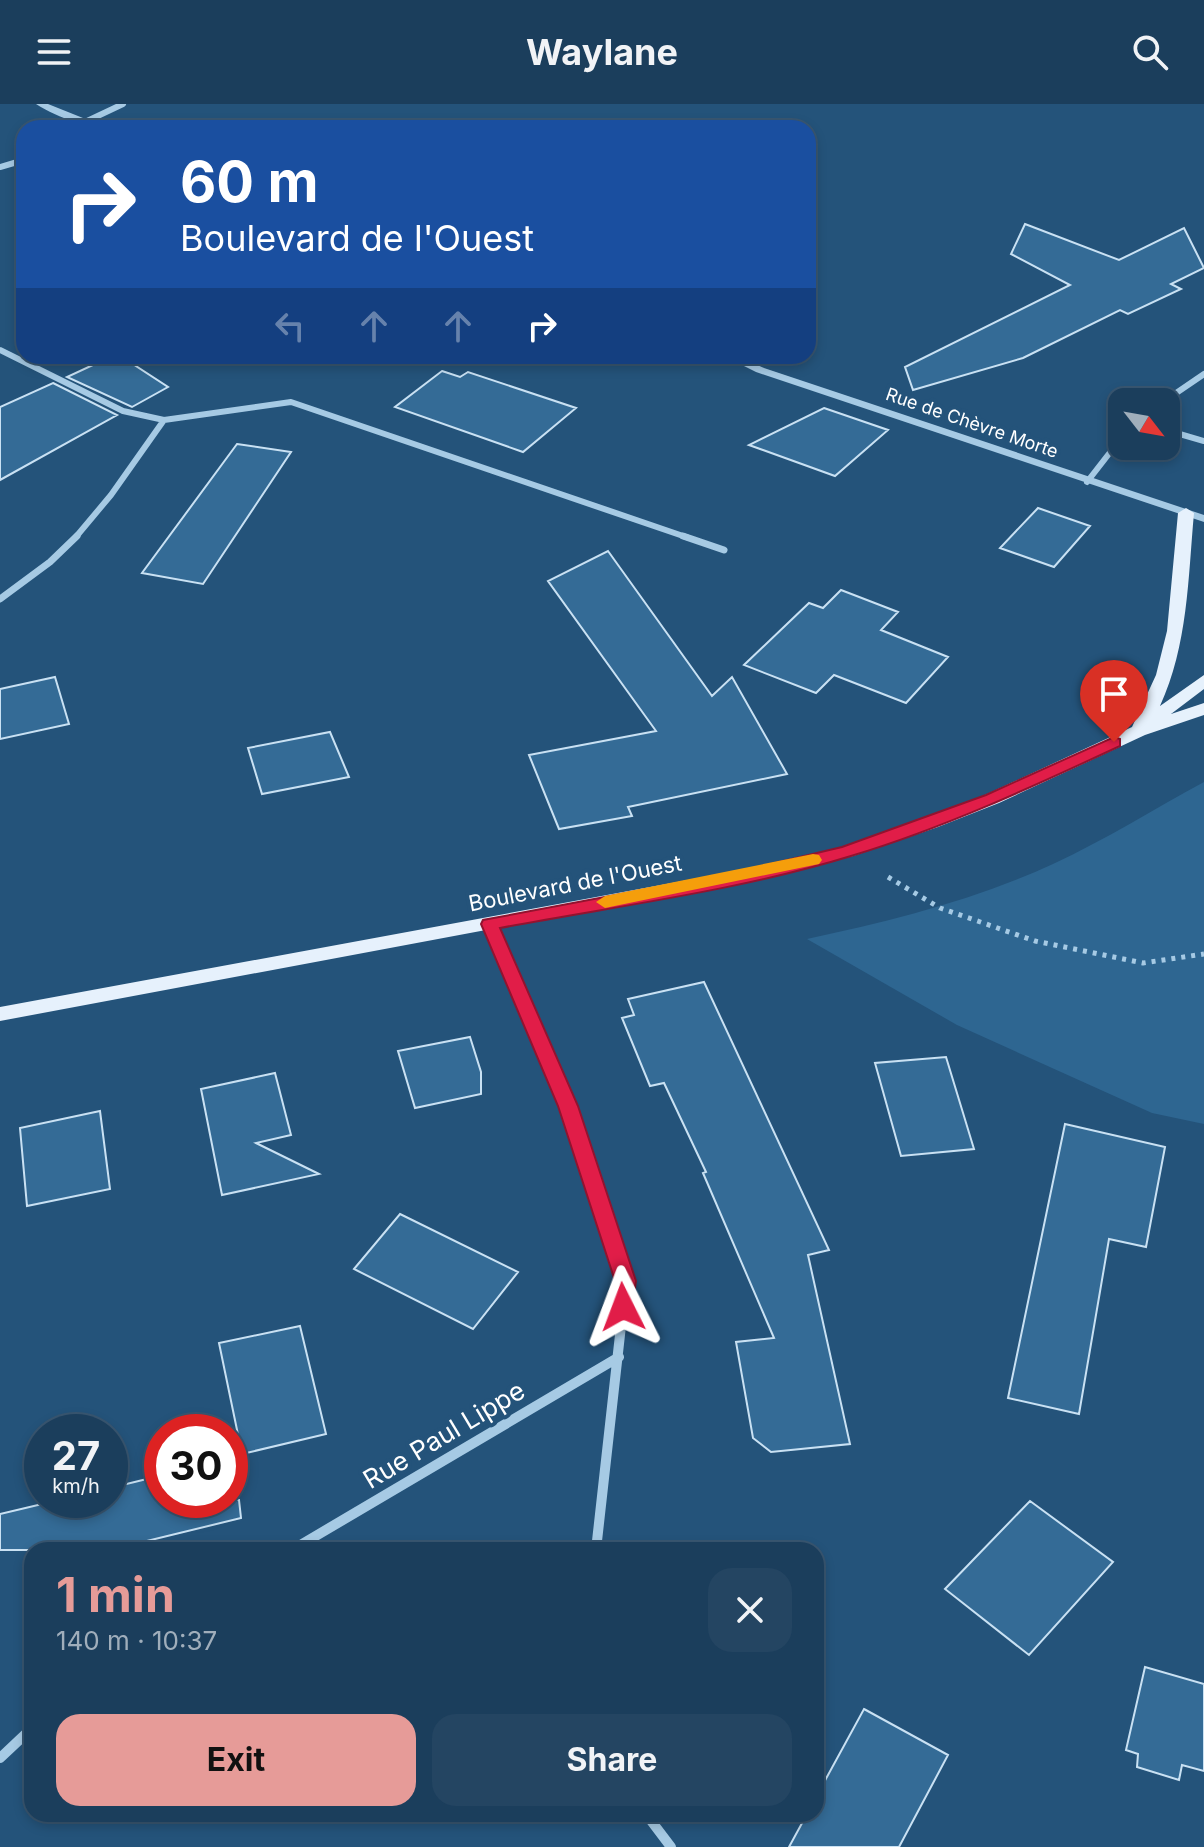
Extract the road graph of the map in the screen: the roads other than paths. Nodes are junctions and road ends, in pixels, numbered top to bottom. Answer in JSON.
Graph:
{"nodes":[{"id":1,"x":40,"y":104,"type":"edge"},
{"id":2,"x":123,"y":104,"type":"edge"},
{"id":3,"x":80,"y":120,"type":"edge"},
{"id":4,"x":89,"y":120,"type":"edge"},
{"id":5,"x":28,"y":364,"type":"edge"},
{"id":6,"x":747,"y":364,"type":"edge"},
{"id":7,"x":1204,"y":374,"type":"edge"},
{"id":8,"x":1180,"y":390,"type":"edge"},
{"id":9,"x":164,"y":420,"type":"junction"},
{"id":10,"x":1180,"y":434,"type":"edge"},
{"id":11,"x":1204,"y":441,"type":"edge"},
{"id":12,"x":1108,"y":453,"type":"edge"},
{"id":13,"x":1087,"y":482,"type":"junction"},
{"id":14,"x":1186,"y":513,"type":"junction"},
{"id":15,"x":1204,"y":519,"type":"edge"},
{"id":16,"x":724,"y":550,"type":"dead end"},
{"id":17,"x":0,"y":599,"type":"edge"},
{"id":18,"x":1204,"y":680,"type":"edge"},
{"id":19,"x":1204,"y":709,"type":"edge"},
{"id":20,"x":1139,"y":731,"type":"junction"},
{"id":21,"x":489,"y":924,"type":"junction"},
{"id":22,"x":0,"y":1014,"type":"edge"},
{"id":23,"x":619,"y":1357,"type":"junction"},
{"id":24,"x":306,"y":1542,"type":"edge"},
{"id":25,"x":597,"y":1542,"type":"edge"},
{"id":26,"x":24,"y":1736,"type":"edge"},
{"id":27,"x":0,"y":1758,"type":"edge"},
{"id":28,"x":652,"y":1822,"type":"edge"},
{"id":29,"x":671,"y":1847,"type":"edge"}],
"edges":[{"from":1,"to":3,"type":"street"},
{"from":2,"to":4,"type":"street"},
{"from":5,"to":9,"type":"street"},
{"from":6,"to":13,"type":"street","name":"Rue de Chèvre Morte"},
{"from":7,"to":8,"type":"street"},
{"from":9,"to":16,"type":"street"},
{"from":9,"to":17,"type":"street"},
{"from":10,"to":11,"type":"street"},
{"from":12,"to":13,"type":"street"},
{"from":13,"to":14,"type":"street","name":"Rue de Chèvre Morte"},
{"from":14,"to":15,"type":"street","name":"Rue de Chèvre Morte"},
{"from":14,"to":20,"type":"main road"},
{"from":18,"to":20,"type":"main road","name":"Boulevard de l'Ouest"},
{"from":19,"to":20,"type":"main road","name":"Boulevard de l'Ouest"},
{"from":20,"to":21,"type":"main road","name":"Boulevard de l'Ouest"},
{"from":21,"to":22,"type":"main road","name":"Boulevard de l'Ouest"},
{"from":21,"to":23,"type":"street"},
{"from":23,"to":24,"type":"street","name":"Rue Paul Lippe"},
{"from":23,"to":25,"type":"street"},
{"from":26,"to":27,"type":"street"},
{"from":28,"to":29,"type":"street"}]}
